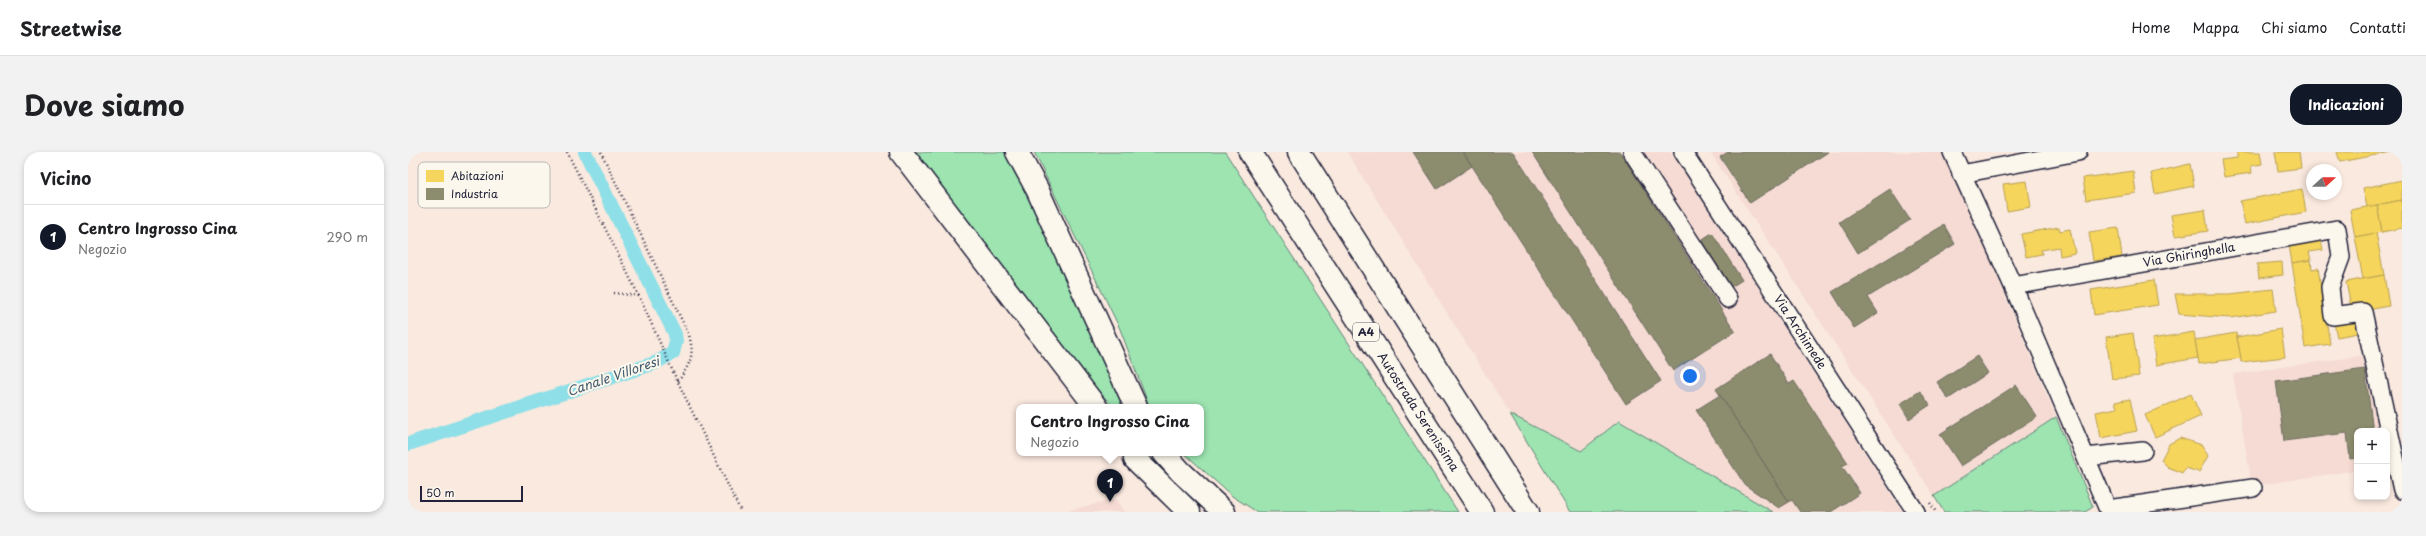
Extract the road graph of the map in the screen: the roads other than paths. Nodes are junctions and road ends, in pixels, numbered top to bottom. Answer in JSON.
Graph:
{"nodes":[{"id":1,"x":900,"y":152,"type":"edge"},
{"id":2,"x":1017,"y":152,"type":"edge"},
{"id":3,"x":1250,"y":152,"type":"edge"},
{"id":4,"x":1299,"y":152,"type":"edge"},
{"id":5,"x":1632,"y":152,"type":"edge"},
{"id":6,"x":1683,"y":152,"type":"edge"},
{"id":7,"x":1952,"y":152,"type":"edge"},
{"id":8,"x":2078,"y":152,"type":"edge"},
{"id":9,"x":1961,"y":174,"type":"junction"},
{"id":10,"x":2012,"y":286,"type":"junction"},
{"id":11,"x":1728,"y":300,"type":"dead end"},
{"id":12,"x":1094,"y":404,"type":"edge"},
{"id":13,"x":1135,"y":404,"type":"edge"},
{"id":14,"x":2143,"y":451,"type":"dead end"},
{"id":15,"x":1133,"y":456,"type":"edge"},
{"id":16,"x":1167,"y":456,"type":"edge"},
{"id":17,"x":2086,"y":457,"type":"junction"},
{"id":18,"x":2253,"y":488,"type":"dead end"},
{"id":19,"x":2402,"y":490,"type":"edge"},
{"id":20,"x":1526,"y":508,"type":"edge"},
{"id":21,"x":2109,"y":510,"type":"edge"},
{"id":22,"x":1174,"y":512,"type":"edge"},
{"id":23,"x":1189,"y":512,"type":"edge"},
{"id":24,"x":1224,"y":512,"type":"edge"},
{"id":25,"x":1482,"y":512,"type":"edge"},
{"id":26,"x":1916,"y":512,"type":"edge"}],
"edges":[{"from":1,"to":12,"type":"highway"},
{"from":2,"to":13,"type":"highway"},
{"from":3,"to":25,"type":"highway","name":"Autostrada Serenissima","number":"A4"},
{"from":4,"to":20,"type":"highway"},
{"from":5,"to":11,"type":"street"},
{"from":6,"to":26,"type":"street","name":"Via Archimede"},
{"from":7,"to":9,"type":"street"},
{"from":8,"to":9,"type":"street"},
{"from":9,"to":10,"type":"street"},
{"from":10,"to":17,"type":"street"},
{"from":10,"to":19,"type":"street","name":"Via Ghiringhella"},
{"from":14,"to":17,"type":"street"},
{"from":15,"to":22,"type":"highway"},
{"from":15,"to":23,"type":"highway"},
{"from":16,"to":24,"type":"highway"},
{"from":17,"to":21,"type":"street"},
{"from":18,"to":21,"type":"street"}]}
